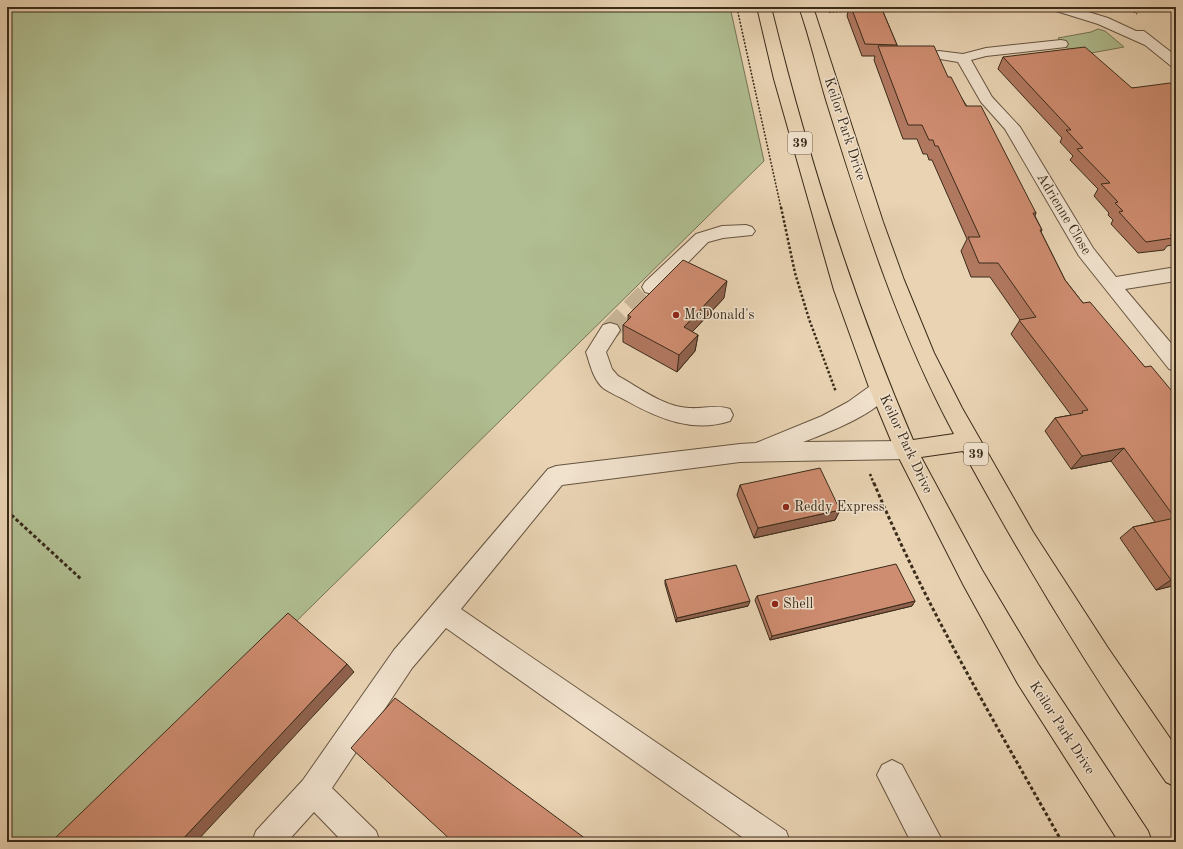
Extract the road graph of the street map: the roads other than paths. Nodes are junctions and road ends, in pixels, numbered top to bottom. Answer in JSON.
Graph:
{"nodes":[{"id":1,"x":1058,"y":7,"type":"edge"},
{"id":2,"x":764,"y":8,"type":"edge"},
{"id":3,"x":808,"y":10,"type":"edge"},
{"id":4,"x":1113,"y":12,"type":"dead end"},
{"id":5,"x":1151,"y":43,"type":"junction"},
{"id":6,"x":1061,"y":44,"type":"dead end"},
{"id":7,"x":939,"y":55,"type":"edge"},
{"id":8,"x":963,"y":58,"type":"junction"},
{"id":9,"x":1176,"y":63,"type":"edge"},
{"id":10,"x":746,"y":231,"type":"dead end"},
{"id":11,"x":1176,"y":274,"type":"edge"},
{"id":12,"x":1112,"y":284,"type":"junction"},
{"id":13,"x":652,"y":287,"type":"tunnel mouth"},
{"id":14,"x":610,"y":330,"type":"tunnel mouth"},
{"id":15,"x":1176,"y":363,"type":"edge"},
{"id":16,"x":881,"y":390,"type":"junction"},
{"id":17,"x":722,"y":415,"type":"dead end"},
{"id":18,"x":969,"y":441,"type":"junction"},
{"id":19,"x":906,"y":450,"type":"junction"},
{"id":20,"x":752,"y":454,"type":"junction"},
{"id":21,"x":443,"y":611,"type":"junction"},
{"id":22,"x":1176,"y":772,"type":"edge"},
{"id":23,"x":892,"y":775,"type":"dead end"},
{"id":24,"x":313,"y":790,"type":"junction"},
{"id":25,"x":267,"y":842,"type":"edge"},
{"id":26,"x":365,"y":842,"type":"edge"},
{"id":27,"x":775,"y":842,"type":"edge"},
{"id":28,"x":928,"y":842,"type":"edge"},
{"id":29,"x":1137,"y":842,"type":"edge"}],
"edges":[{"from":1,"to":5,"type":"street"},
{"from":2,"to":16,"type":"main road","name":"Keilor Park Drive","number":"39"},
{"from":3,"to":18,"type":"main road","name":"Keilor Park Drive","number":"39"},
{"from":4,"to":5,"type":"street"},
{"from":5,"to":9,"type":"street"},
{"from":6,"to":8,"type":"street"},
{"from":7,"to":8,"type":"street"},
{"from":8,"to":12,"type":"street","name":"Adrienne Close"},
{"from":10,"to":13,"type":"street"},
{"from":11,"to":12,"type":"street"},
{"from":12,"to":15,"type":"street","name":"Adrienne Close"},
{"from":14,"to":17,"type":"street"},
{"from":16,"to":19,"type":"main road","name":"Keilor Park Drive","number":"39"},
{"from":16,"to":20,"type":"street"},
{"from":18,"to":19,"type":"main road"},
{"from":18,"to":22,"type":"main road","name":"Keilor Park Drive","number":"39"},
{"from":19,"to":20,"type":"street"},
{"from":19,"to":29,"type":"main road","name":"Keilor Park Drive","number":"39"},
{"from":20,"to":21,"type":"street"},
{"from":21,"to":24,"type":"street"},
{"from":21,"to":27,"type":"street"},
{"from":23,"to":28,"type":"street"},
{"from":24,"to":25,"type":"street"},
{"from":24,"to":26,"type":"street"}]}
